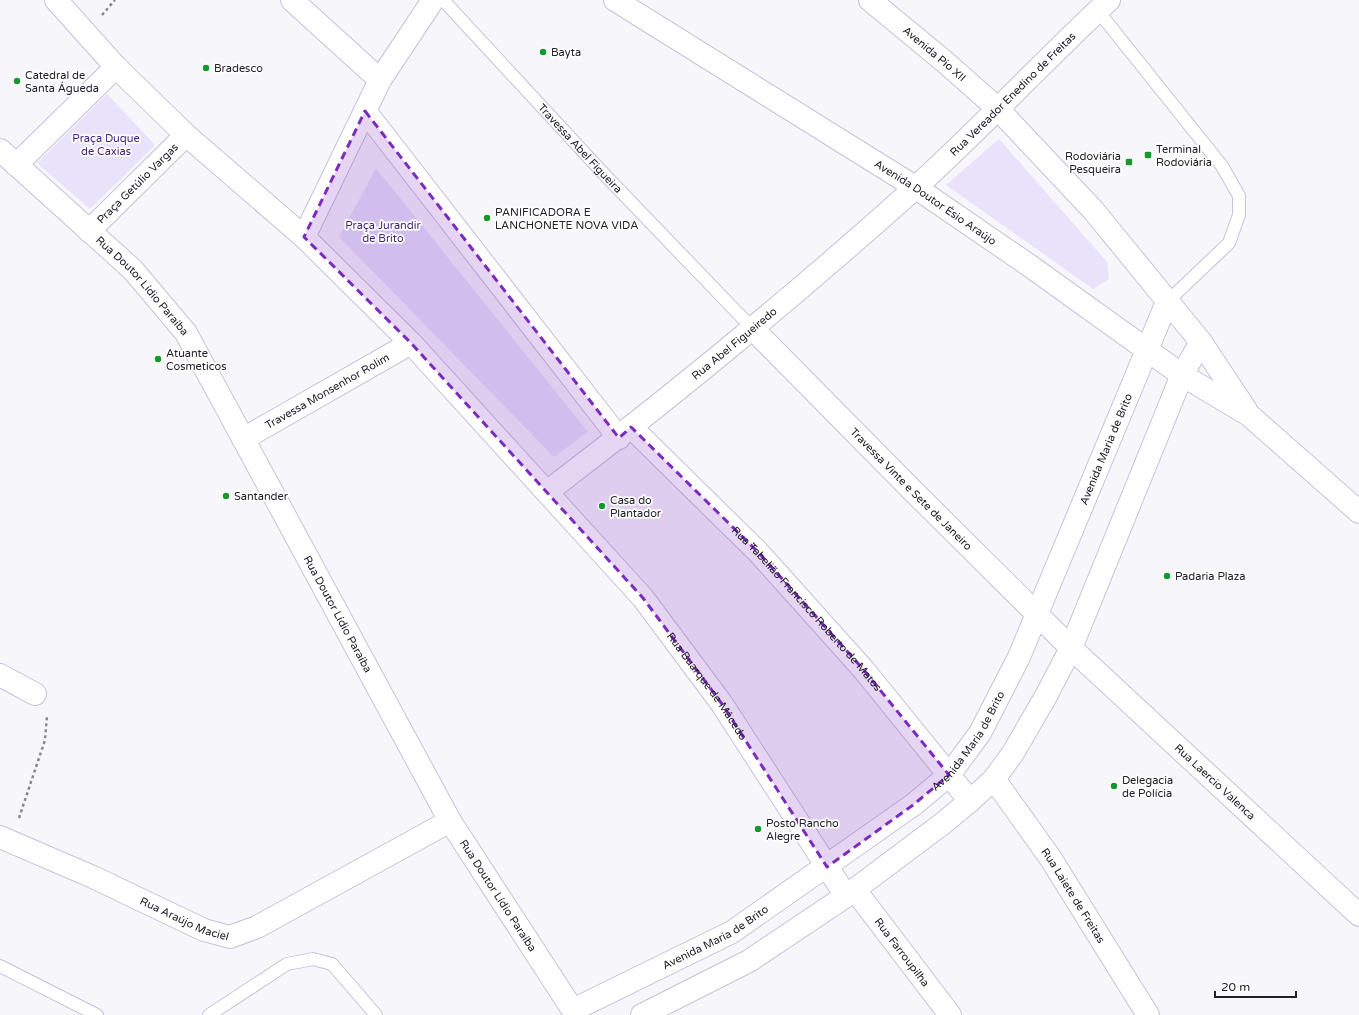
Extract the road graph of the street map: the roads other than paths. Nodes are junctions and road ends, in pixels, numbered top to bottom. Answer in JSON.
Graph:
{"nodes":[{"id":1,"x":56,"y":0,"type":"edge"},
{"id":2,"x":292,"y":0,"type":"edge"},
{"id":3,"x":433,"y":0,"type":"edge"},
{"id":4,"x":443,"y":0,"type":"edge"},
{"id":5,"x":615,"y":0,"type":"edge"},
{"id":6,"x":870,"y":0,"type":"edge"},
{"id":7,"x":1104,"y":5,"type":"edge"},
{"id":8,"x":116,"y":67,"type":"junction"},
{"id":9,"x":380,"y":80,"type":"junction"},
{"id":10,"x":997,"y":108,"type":"junction"},
{"id":11,"x":365,"y":111,"type":"junction"},
{"id":12,"x":186,"y":135,"type":"junction"},
{"id":13,"x":0,"y":150,"type":"edge"},
{"id":14,"x":16,"y":165,"type":"junction"},
{"id":15,"x":915,"y":187,"type":"junction"},
{"id":16,"x":89,"y":231,"type":"junction"},
{"id":17,"x":304,"y":237,"type":"junction"},
{"id":18,"x":1167,"y":302,"type":"junction"},
{"id":19,"x":753,"y":329,"type":"junction"},
{"id":20,"x":411,"y":342,"type":"junction"},
{"id":21,"x":1201,"y":342,"type":"junction"},
{"id":22,"x":1146,"y":350,"type":"junction"},
{"id":23,"x":1182,"y":375,"type":"junction"},
{"id":24,"x":1249,"y":415,"type":"junction"},
{"id":25,"x":625,"y":432,"type":"junction"},
{"id":26,"x":243,"y":439,"type":"junction"},
{"id":27,"x":548,"y":492,"type":"junction"},
{"id":28,"x":1359,"y":512,"type":"edge"},
{"id":29,"x":1038,"y":613,"type":"junction"},
{"id":30,"x":1071,"y":648,"type":"junction"},
{"id":31,"x":0,"y":675,"type":"edge"},
{"id":32,"x":35,"y":694,"type":"road end"},
{"id":33,"x":949,"y":775,"type":"junction"},
{"id":34,"x":994,"y":779,"type":"junction"},
{"id":35,"x":970,"y":801,"type":"junction"},
{"id":36,"x":450,"y":821,"type":"junction"},
{"id":37,"x":6,"y":839,"type":"edge"},
{"id":38,"x":827,"y":867,"type":"junction"},
{"id":39,"x":851,"y":893,"type":"junction"},
{"id":40,"x":1359,"y":915,"type":"edge"},
{"id":41,"x":0,"y":966,"type":"edge"},
{"id":42,"x":574,"y":1012,"type":"edge"},
{"id":43,"x":97,"y":1015,"type":"edge"},
{"id":44,"x":209,"y":1015,"type":"edge"},
{"id":45,"x":376,"y":1015,"type":"edge"},
{"id":46,"x":642,"y":1015,"type":"edge"},
{"id":47,"x":950,"y":1015,"type":"edge"},
{"id":48,"x":1148,"y":1015,"type":"edge"}],
"edges":[{"from":1,"to":8,"type":"main road","name":"Praça Getúlio Vargas"},
{"from":2,"to":9,"type":"main road"},
{"from":3,"to":9,"type":"main road"},
{"from":4,"to":19,"type":"lane","name":"Travessa Abel Figueira"},
{"from":5,"to":15,"type":"main road","name":"Avenida Doutor Ésio Araújo"},
{"from":6,"to":10,"type":"main road","name":"Avenida Pio XII"},
{"from":7,"to":10,"type":"main road","name":"Rua Vereador Enedino de Freitas"},
{"from":7,"to":18,"type":"lane"},
{"from":8,"to":12,"type":"main road","name":"Praça Getúlio Vargas"},
{"from":8,"to":14,"type":"main road"},
{"from":9,"to":11,"type":"main road"},
{"from":10,"to":15,"type":"main road","name":"Rua Vereador Enedino de Freitas"},
{"from":10,"to":18,"type":"main road","name":"Avenida Doutor Ésio Araújo"},
{"from":11,"to":17,"type":"main road"},
{"from":11,"to":25,"type":"main road"},
{"from":12,"to":16,"type":"main road","name":"Praça Getúlio Vargas"},
{"from":12,"to":17,"type":"main road","name":"Praça Getúlio Vargas"},
{"from":13,"to":14,"type":"main road","name":"Praça Getúlio Vargas"},
{"from":14,"to":16,"type":"main road","name":"Praça Getúlio Vargas"},
{"from":15,"to":19,"type":"main road","name":"Rua Abel Figueiredo"},
{"from":15,"to":22,"type":"main road","name":"Avenida Doutor Ésio Araújo"},
{"from":16,"to":26,"type":"main road","name":"Rua Doutor Lídio Paraíba"},
{"from":17,"to":20,"type":"main road"},
{"from":18,"to":21,"type":"main road","name":"Avenida Doutor Ésio Araújo"},
{"from":18,"to":22,"type":"main road","name":"Avenida Maria de Brito"},
{"from":19,"to":25,"type":"main road","name":"Rua Abel Figueiredo"},
{"from":19,"to":29,"type":"main road","name":"Travessa Vinte e Sete de Janeiro"},
{"from":20,"to":26,"type":"main road","name":"Travessa Monsenhor Rolim"},
{"from":20,"to":27,"type":"main road"},
{"from":21,"to":23,"type":"main road"},
{"from":21,"to":24,"type":"main road","name":"Avenida Doutor Ésio Araújo"},
{"from":22,"to":23,"type":"main road","name":"Avenida Doutor Ésio Araújo"},
{"from":22,"to":29,"type":"main road","name":"Avenida Maria de Brito"},
{"from":23,"to":24,"type":"main road","name":"Avenida Doutor Ésio Araújo"},
{"from":23,"to":30,"type":"main road"},
{"from":24,"to":28,"type":"main road","name":"Avenida Doutor Ésio Araújo"},
{"from":25,"to":27,"type":"main road","name":"Rua Abel Figueiredo"},
{"from":25,"to":33,"type":"main road","name":"Rua Tabelião Francisco Roberto de Matos"},
{"from":26,"to":36,"type":"main road","name":"Rua Doutor Lídio Paraíba"},
{"from":27,"to":38,"type":"main road","name":"Rua Buarque de Mâcedo"},
{"from":29,"to":30,"type":"main road","name":"Travessa Vinte e Sete de Janeiro"},
{"from":29,"to":33,"type":"main road","name":"Avenida Maria de Brito"},
{"from":30,"to":34,"type":"main road"},
{"from":30,"to":40,"type":"main road","name":"Rua Laercio Valenca"},
{"from":31,"to":32,"type":"main road"},
{"from":33,"to":35,"type":"main road","name":"Rua Tabelião Francisco Roberto de Matos"},
{"from":33,"to":38,"type":"main road","name":"Avenida Maria de Brito"},
{"from":34,"to":35,"type":"main road"},
{"from":34,"to":48,"type":"main road","name":"Rua Laiete de Freitas"},
{"from":35,"to":39,"type":"main road"},
{"from":36,"to":37,"type":"main road","name":"Rua Araújo Maciel"},
{"from":36,"to":42,"type":"main road","name":"Rua Doutor Lídio Paraíba"},
{"from":38,"to":39,"type":"main road","name":"Rua Buarque de Mâcedo"},
{"from":38,"to":42,"type":"main road","name":"Avenida Maria de Brito"},
{"from":39,"to":46,"type":"main road"},
{"from":39,"to":47,"type":"main road","name":"Rua Farroupilha"},
{"from":41,"to":43,"type":"lane"},
{"from":44,"to":45,"type":"lane"}]}
